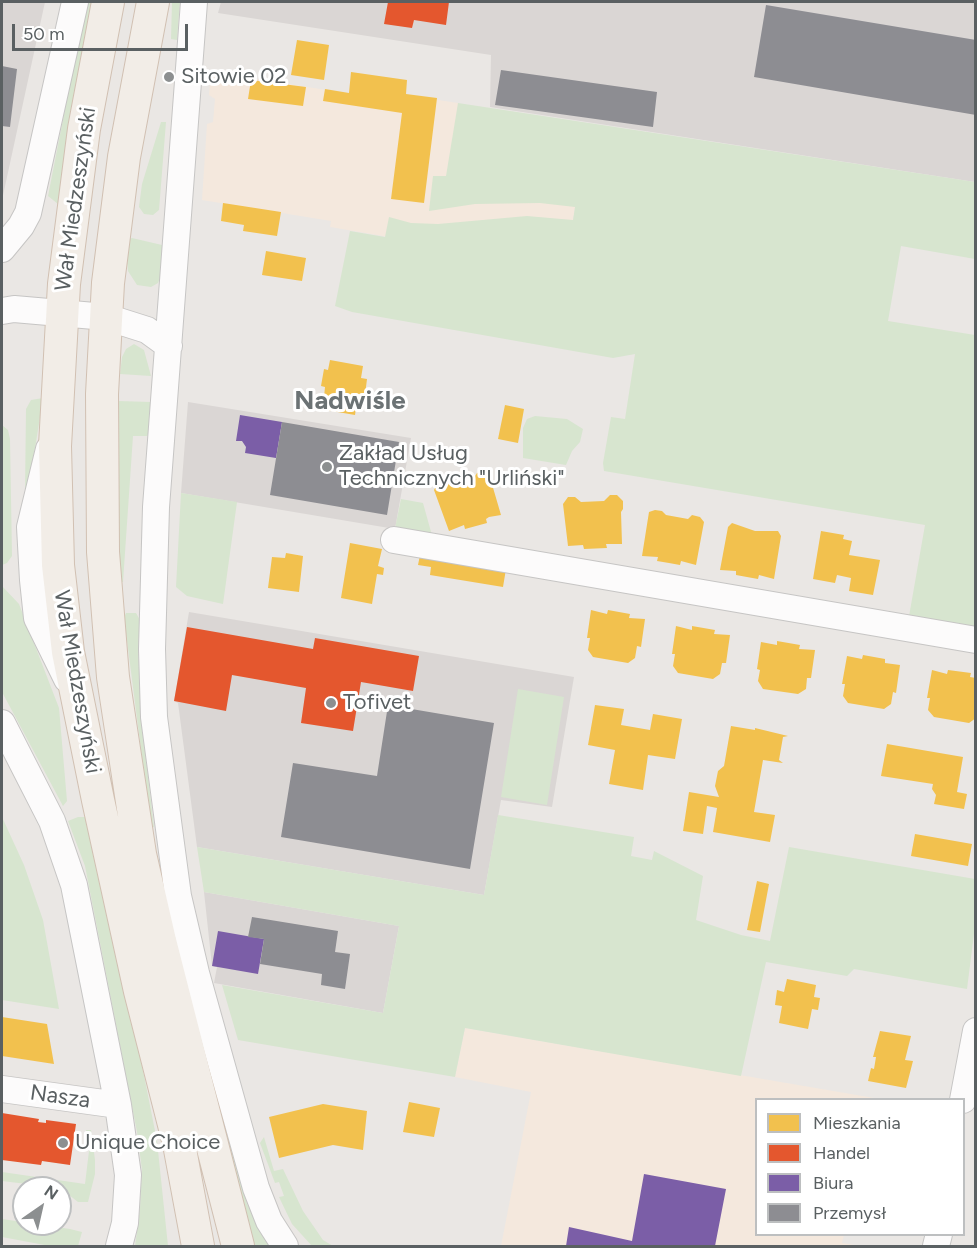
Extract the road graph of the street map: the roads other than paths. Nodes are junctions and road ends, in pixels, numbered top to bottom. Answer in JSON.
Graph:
{"nodes":[{"id":1,"x":75,"y":2,"type":"edge"},
{"id":2,"x":108,"y":2,"type":"edge"},
{"id":3,"x":153,"y":2,"type":"edge"},
{"id":4,"x":194,"y":2,"type":"edge"},
{"id":5,"x":2,"y":249,"type":"edge"},
{"id":6,"x":2,"y":311,"type":"edge"},
{"id":7,"x":171,"y":312,"type":"junction"},
{"id":8,"x":62,"y":315,"type":"junction"},
{"id":9,"x":106,"y":317,"type":"junction"},
{"id":10,"x":169,"y":346,"type":"junction"},
{"id":11,"x":393,"y":540,"type":"dead end"},
{"id":12,"x":975,"y":640,"type":"edge"},
{"id":13,"x":2,"y":723,"type":"edge"},
{"id":14,"x":975,"y":1031,"type":"edge"},
{"id":15,"x":2,"y":1089,"type":"edge"},
{"id":16,"x":963,"y":1098,"type":"edge"},
{"id":17,"x":118,"y":1105,"type":"junction"},
{"id":18,"x":119,"y":1246,"type":"edge"},
{"id":19,"x":198,"y":1246,"type":"edge"},
{"id":20,"x":238,"y":1246,"type":"edge"},
{"id":21,"x":285,"y":1246,"type":"edge"}],
"edges":[{"from":1,"to":5,"type":"street","name":"Wał Miedzeszyński"},
{"from":2,"to":8,"type":"main road","name":"Wał Miedzeszyński"},
{"from":3,"to":9,"type":"main road","name":"Wał Miedzeszyński"},
{"from":4,"to":7,"type":"street"},
{"from":6,"to":8,"type":"street"},
{"from":7,"to":9,"type":"street"},
{"from":7,"to":10,"type":"street"},
{"from":8,"to":9,"type":"street"},
{"from":8,"to":19,"type":"main road","name":"Wał Miedzeszyński"},
{"from":9,"to":10,"type":"street"},
{"from":9,"to":20,"type":"main road","name":"Wał Miedzeszyński"},
{"from":10,"to":21,"type":"street"},
{"from":11,"to":12,"type":"street"},
{"from":13,"to":17,"type":"street"},
{"from":14,"to":16,"type":"street"},
{"from":15,"to":17,"type":"street","name":"Nasza"},
{"from":17,"to":18,"type":"street"}]}
